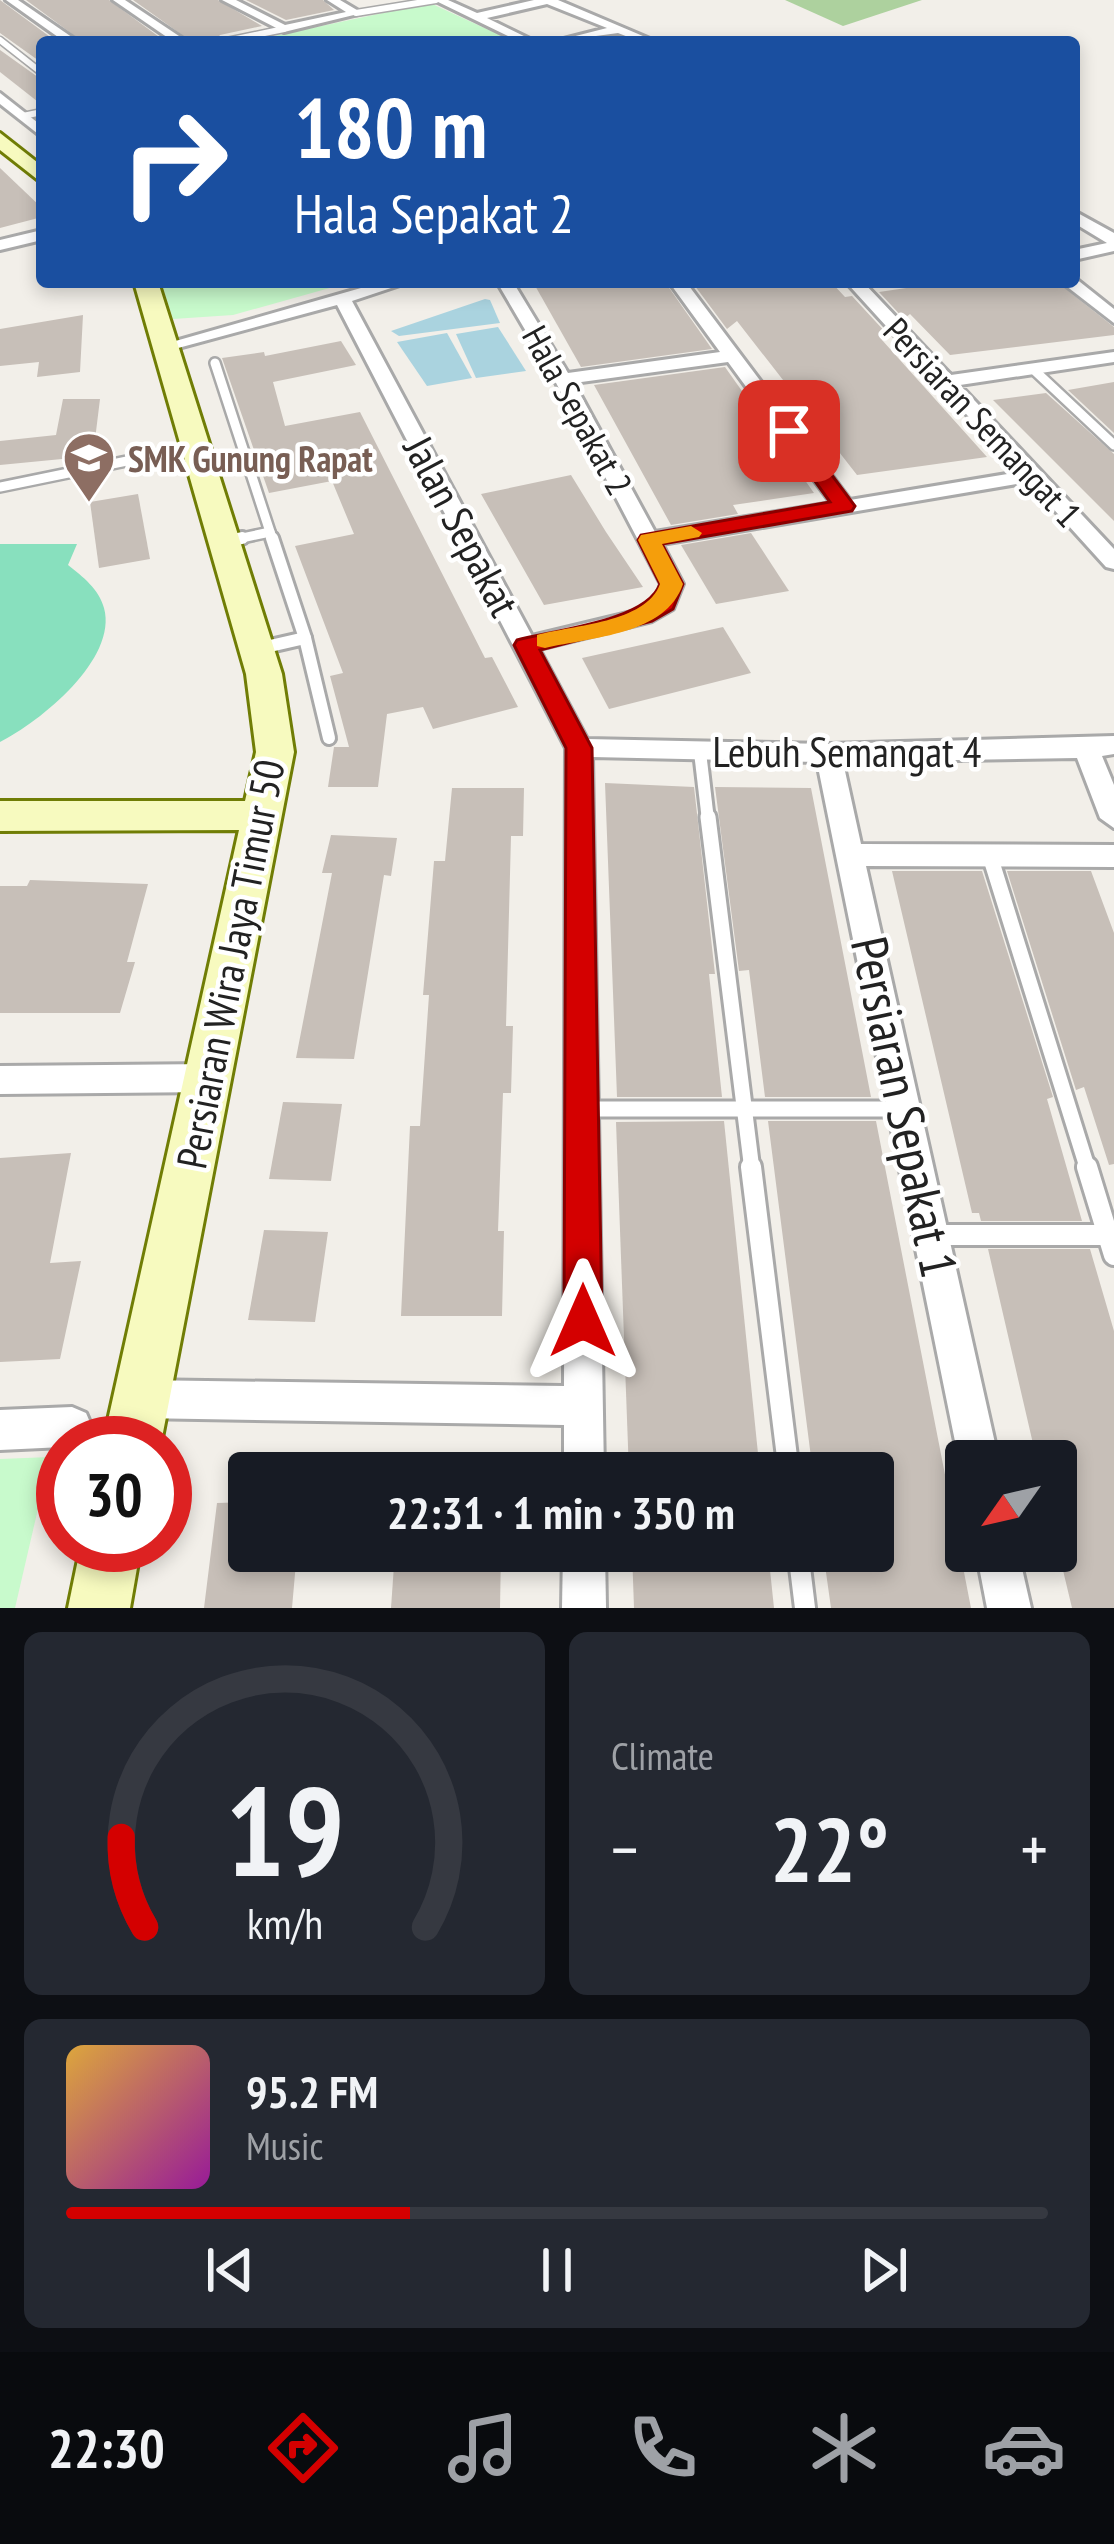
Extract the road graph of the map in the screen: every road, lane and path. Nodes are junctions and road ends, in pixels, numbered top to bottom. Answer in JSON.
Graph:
{"nodes":[{"id":1,"x":10,"y":0,"type":"edge"},
{"id":2,"x":118,"y":0,"type":"edge"},
{"id":3,"x":227,"y":0,"type":"edge"},
{"id":4,"x":332,"y":0,"type":"edge"},
{"id":5,"x":437,"y":0,"type":"edge"},
{"id":6,"x":548,"y":0,"type":"edge"},
{"id":7,"x":354,"y":12,"type":"junction"},
{"id":8,"x":476,"y":17,"type":"junction"},
{"id":9,"x":284,"y":29,"type":"junction"},
{"id":10,"x":620,"y":29,"type":"junction"},
{"id":11,"x":64,"y":36,"type":"edge"},
{"id":12,"x":173,"y":36,"type":"edge"},
{"id":13,"x":251,"y":36,"type":"edge"},
{"id":14,"x":517,"y":36,"type":"edge"},
{"id":15,"x":591,"y":36,"type":"edge"},
{"id":16,"x":637,"y":36,"type":"edge"},
{"id":17,"x":0,"y":40,"type":"edge"},
{"id":18,"x":36,"y":68,"type":"edge"},
{"id":19,"x":0,"y":97,"type":"edge"},
{"id":20,"x":36,"y":113,"type":"edge"},
{"id":21,"x":23,"y":116,"type":"junction"},
{"id":22,"x":36,"y":128,"type":"edge"},
{"id":23,"x":0,"y":139,"type":"edge"},
{"id":24,"x":36,"y":172,"type":"edge"},
{"id":25,"x":1080,"y":220,"type":"edge"},
{"id":26,"x":36,"y":236,"type":"edge"},
{"id":27,"x":1114,"y":243,"type":"edge"},
{"id":28,"x":0,"y":245,"type":"edge"},
{"id":29,"x":1080,"y":253,"type":"edge"},
{"id":30,"x":148,"y":288,"type":"edge"},
{"id":31,"x":380,"y":288,"type":"edge"},
{"id":32,"x":509,"y":288,"type":"edge"},
{"id":33,"x":682,"y":288,"type":"edge"},
{"id":34,"x":859,"y":288,"type":"edge"},
{"id":35,"x":1077,"y":288,"type":"edge"},
{"id":36,"x":343,"y":299,"type":"junction"},
{"id":37,"x":1114,"y":318,"type":"edge"},
{"id":38,"x":167,"y":346,"type":"junction"},
{"id":39,"x":734,"y":356,"type":"junction"},
{"id":40,"x":1114,"y":357,"type":"edge"},
{"id":41,"x":215,"y":363,"type":"dead end"},
{"id":42,"x":1033,"y":369,"type":"junction"},
{"id":43,"x":562,"y":379,"type":"junction"},
{"id":44,"x":943,"y":382,"type":"junction"},
{"id":45,"x":1114,"y":445,"type":"edge"},
{"id":46,"x":197,"y":447,"type":"junction"},
{"id":47,"x":1030,"y":476,"type":"junction"},
{"id":48,"x":0,"y":487,"type":"edge"},
{"id":49,"x":844,"y":506,"type":"junction"},
{"id":50,"x":270,"y":532,"type":"junction"},
{"id":51,"x":649,"y":540,"type":"junction"},
{"id":52,"x":225,"y":542,"type":"junction"},
{"id":53,"x":1114,"y":562,"type":"edge"},
{"id":54,"x":305,"y":638,"type":"junction"},
{"id":55,"x":526,"y":645,"type":"junction"},
{"id":56,"x":256,"y":649,"type":"junction"},
{"id":57,"x":329,"y":738,"type":"dead end"},
{"id":58,"x":1100,"y":747,"type":"edge"},
{"id":59,"x":579,"y":748,"type":"junction"},
{"id":60,"x":700,"y":752,"type":"junction"},
{"id":61,"x":828,"y":753,"type":"junction"},
{"id":62,"x":263,"y":815,"type":"junction"},
{"id":63,"x":0,"y":816,"type":"edge"},
{"id":64,"x":1114,"y":818,"type":"edge"},
{"id":65,"x":852,"y":855,"type":"junction"},
{"id":66,"x":990,"y":856,"type":"junction"},
{"id":67,"x":1114,"y":856,"type":"edge"},
{"id":68,"x":211,"y":1078,"type":"junction"},
{"id":69,"x":0,"y":1080,"type":"edge"},
{"id":70,"x":746,"y":1106,"type":"junction"},
{"id":71,"x":906,"y":1108,"type":"junction"},
{"id":72,"x":582,"y":1109,"type":"junction"},
{"id":73,"x":933,"y":1235,"type":"junction"},
{"id":74,"x":1111,"y":1235,"type":"edge"},
{"id":75,"x":1114,"y":1256,"type":"edge"},
{"id":76,"x":584,"y":1406,"type":"junction"},
{"id":77,"x":137,"y":1416,"type":"edge"},
{"id":78,"x":192,"y":1419,"type":"edge"},
{"id":79,"x":36,"y":1428,"type":"edge"},
{"id":80,"x":0,"y":1430,"type":"edge"},
{"id":81,"x":975,"y":1440,"type":"edge"},
{"id":82,"x":584,"y":1452,"type":"edge"},
{"id":83,"x":787,"y":1452,"type":"edge"},
{"id":84,"x":106,"y":1572,"type":"edge"},
{"id":85,"x":584,"y":1572,"type":"edge"},
{"id":86,"x":801,"y":1572,"type":"edge"},
{"id":87,"x":1001,"y":1572,"type":"edge"},
{"id":88,"x":99,"y":1608,"type":"edge"},
{"id":89,"x":584,"y":1608,"type":"edge"},
{"id":90,"x":805,"y":1608,"type":"edge"},
{"id":91,"x":1009,"y":1608,"type":"edge"}],
"edges":[{"from":1,"to":11,"type":"street"},
{"from":2,"to":12,"type":"street"},
{"from":3,"to":9,"type":"street"},
{"from":4,"to":7,"type":"street"},
{"from":5,"to":7,"type":"lane"},
{"from":5,"to":8,"type":"street"},
{"from":6,"to":8,"type":"street"},
{"from":6,"to":10,"type":"street"},
{"from":7,"to":9,"type":"street"},
{"from":8,"to":14,"type":"street"},
{"from":9,"to":13,"type":"lane"},
{"from":10,"to":15,"type":"street"},
{"from":10,"to":16,"type":"street"},
{"from":17,"to":18,"type":"lane"},
{"from":19,"to":21,"type":"street"},
{"from":20,"to":21,"type":"lane"},
{"from":21,"to":22,"type":"street"},
{"from":23,"to":24,"type":"street"},
{"from":25,"to":27,"type":"street"},
{"from":26,"to":28,"type":"street"},
{"from":27,"to":29,"type":"street"},
{"from":30,"to":38,"type":"street","name":"Persiaran Wira Jaya Timur 50"},
{"from":31,"to":36,"type":"street"},
{"from":32,"to":43,"type":"street","name":"Hala Sepakat 2"},
{"from":33,"to":39,"type":"street"},
{"from":34,"to":44,"type":"street","name":"Persiaran Semangat 1"},
{"from":35,"to":37,"type":"street"},
{"from":36,"to":38,"type":"street"},
{"from":36,"to":55,"type":"street","name":"Jalan Sepakat"},
{"from":38,"to":46,"type":"street","name":"Persiaran Wira Jaya Timur 50"},
{"from":39,"to":43,"type":"street"},
{"from":39,"to":49,"type":"street"},
{"from":40,"to":42,"type":"street"},
{"from":41,"to":50,"type":"lane"},
{"from":42,"to":44,"type":"street"},
{"from":42,"to":45,"type":"lane"},
{"from":43,"to":51,"type":"street","name":"Hala Sepakat 2"},
{"from":44,"to":47,"type":"street","name":"Persiaran Semangat 1"},
{"from":46,"to":48,"type":"lane"},
{"from":46,"to":52,"type":"street","name":"Persiaran Wira Jaya Timur 50"},
{"from":47,"to":49,"type":"street"},
{"from":47,"to":53,"type":"street","name":"Persiaran Semangat 1"},
{"from":49,"to":51,"type":"street"},
{"from":50,"to":52,"type":"lane"},
{"from":50,"to":54,"type":"lane"},
{"from":51,"to":55,"type":"street","name":"Hala Sepakat 2"},
{"from":52,"to":56,"type":"street","name":"Persiaran Wira Jaya Timur 50"},
{"from":54,"to":56,"type":"lane"},
{"from":54,"to":57,"type":"lane"},
{"from":55,"to":59,"type":"street","name":"Jalan Sepakat"},
{"from":56,"to":62,"type":"street","name":"Persiaran Wira Jaya Timur 50"},
{"from":58,"to":61,"type":"street","name":"Lebuh Semangat 4"},
{"from":58,"to":64,"type":"street"},
{"from":59,"to":60,"type":"street","name":"Lebuh Semangat 4"},
{"from":59,"to":72,"type":"street","name":"Jalan Sepakat"},
{"from":60,"to":61,"type":"street","name":"Lebuh Semangat 4"},
{"from":60,"to":70,"type":"lane"},
{"from":61,"to":65,"type":"street","name":"Persiaran Sepakat 1"},
{"from":62,"to":63,"type":"street"},
{"from":62,"to":68,"type":"street","name":"Persiaran Wira Jaya Timur 50"},
{"from":65,"to":66,"type":"street"},
{"from":65,"to":71,"type":"street","name":"Persiaran Sepakat 1"},
{"from":66,"to":67,"type":"street"},
{"from":66,"to":74,"type":"lane"},
{"from":68,"to":69,"type":"street"},
{"from":68,"to":77,"type":"street","name":"Persiaran Wira Jaya Timur 50"},
{"from":70,"to":71,"type":"lane"},
{"from":70,"to":72,"type":"lane"},
{"from":70,"to":83,"type":"lane"},
{"from":71,"to":73,"type":"street","name":"Persiaran Sepakat 1"},
{"from":72,"to":76,"type":"street","name":"Jalan Sepakat"},
{"from":73,"to":74,"type":"lane"},
{"from":73,"to":81,"type":"street","name":"Persiaran Sepakat 1"},
{"from":74,"to":75,"type":"lane"},
{"from":76,"to":78,"type":"street"},
{"from":76,"to":82,"type":"street","name":"Jalan Sepakat"},
{"from":79,"to":80,"type":"street"},
{"from":84,"to":88,"type":"street"},
{"from":85,"to":89,"type":"street"},
{"from":86,"to":90,"type":"lane"},
{"from":87,"to":91,"type":"street"}]}
